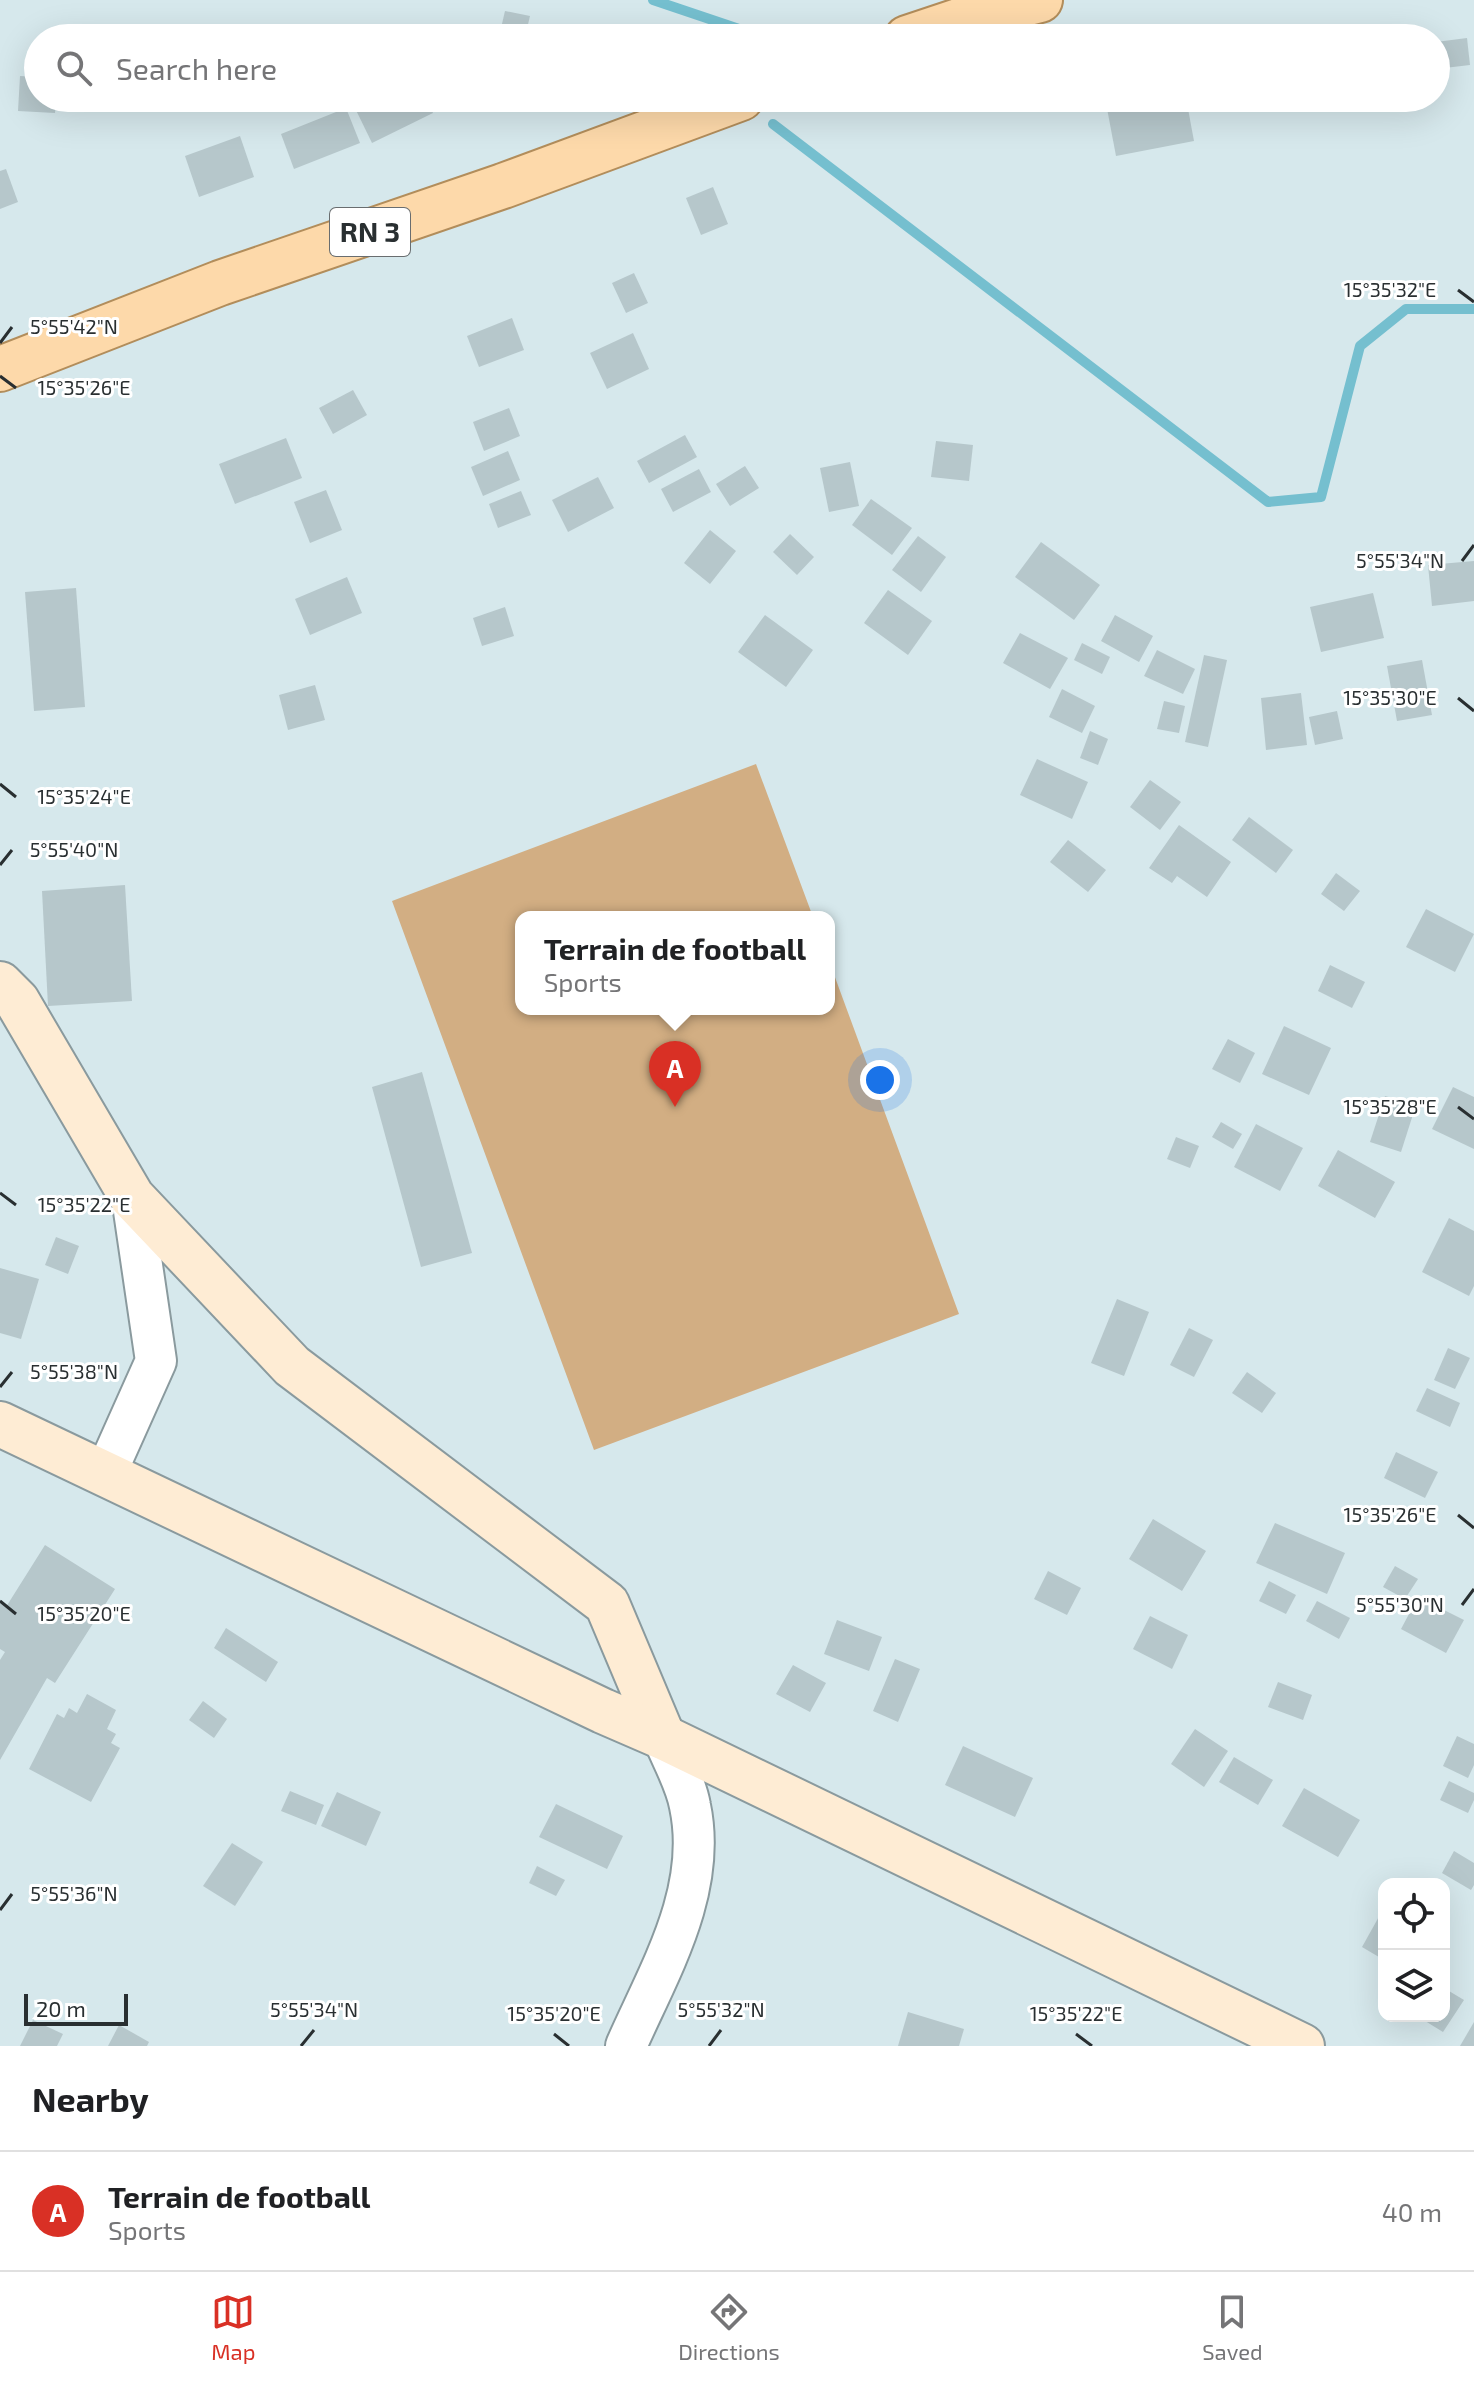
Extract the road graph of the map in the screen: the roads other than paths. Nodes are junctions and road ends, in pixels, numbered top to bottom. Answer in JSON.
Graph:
{"nodes":[{"id":1,"x":1040,"y":0,"type":"edge"},
{"id":2,"x":955,"y":10,"type":"edge"},
{"id":3,"x":931,"y":24,"type":"edge"},
{"id":4,"x":703,"y":112,"type":"edge"},
{"id":5,"x":0,"y":369,"type":"edge"},
{"id":6,"x":0,"y":984,"type":"edge"},
{"id":7,"x":132,"y":1197,"type":"junction"},
{"id":8,"x":0,"y":1424,"type":"edge"},
{"id":9,"x":105,"y":1475,"type":"junction"},
{"id":10,"x":663,"y":1737,"type":"junction"},
{"id":11,"x":626,"y":2046,"type":"edge"},
{"id":12,"x":1302,"y":2046,"type":"edge"}],
"edges":[{"from":1,"to":2,"type":"main road"},
{"from":2,"to":3,"type":"main road"},
{"from":4,"to":5,"type":"main road","number":"RN 3"},
{"from":6,"to":7,"type":"main road"},
{"from":7,"to":9,"type":"street"},
{"from":7,"to":10,"type":"main road"},
{"from":8,"to":9,"type":"main road"},
{"from":9,"to":10,"type":"main road"},
{"from":10,"to":11,"type":"street"},
{"from":10,"to":12,"type":"main road"}]}
